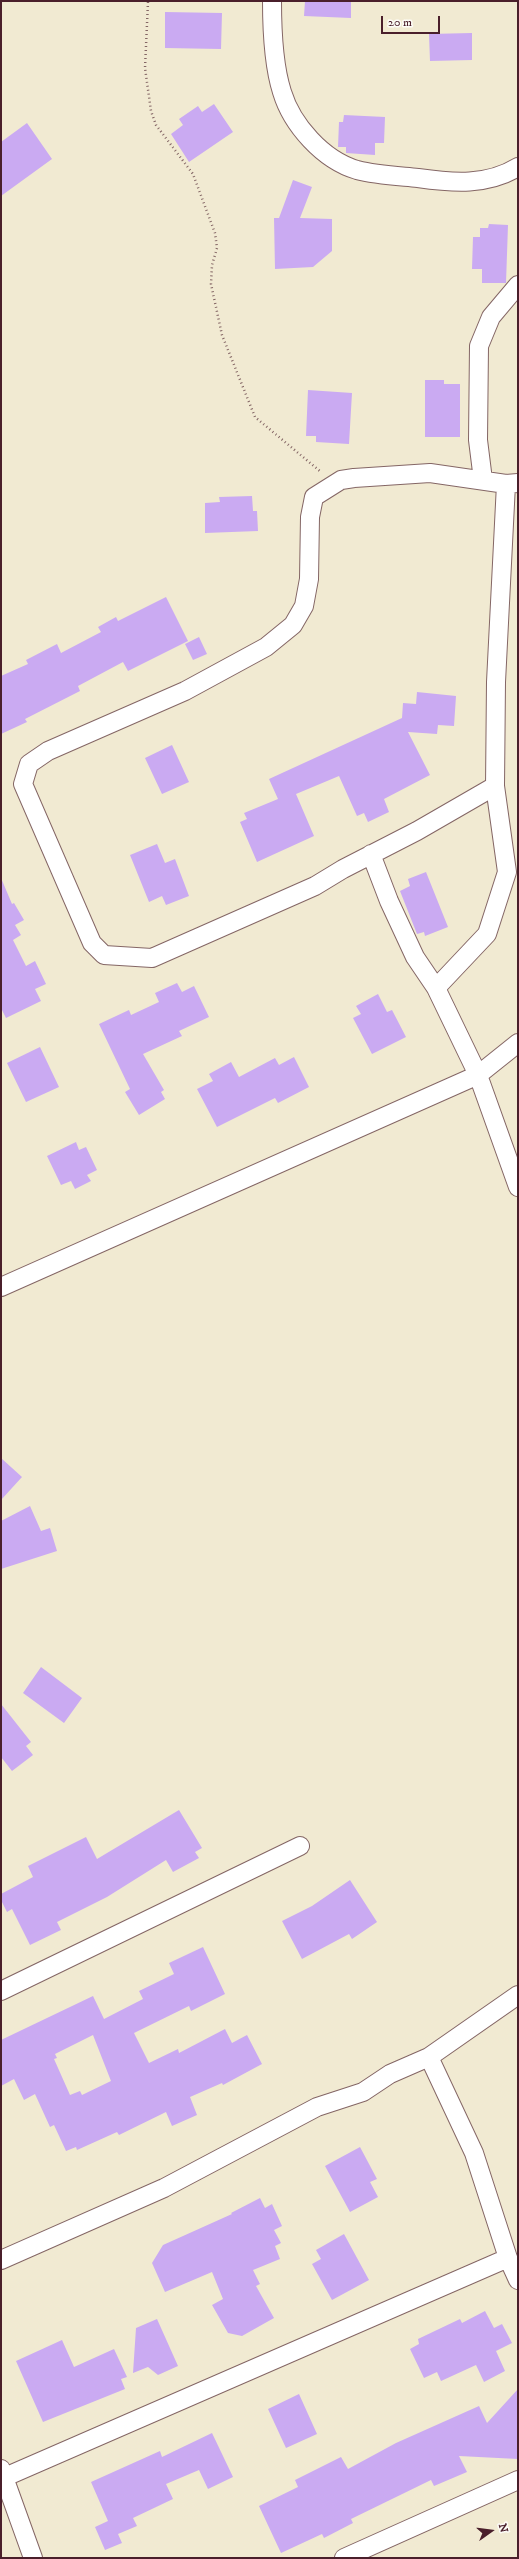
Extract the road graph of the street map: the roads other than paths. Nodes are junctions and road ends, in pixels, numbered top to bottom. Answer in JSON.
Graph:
{"nodes":[{"id":1,"x":272,"y":1,"type":"edge"},
{"id":2,"x":518,"y":167,"type":"edge"},
{"id":3,"x":518,"y":285,"type":"edge"},
{"id":4,"x":483,"y":480,"type":"junction"},
{"id":5,"x":512,"y":484,"type":"edge"},
{"id":6,"x":495,"y":786,"type":"junction"},
{"id":7,"x":371,"y":854,"type":"junction"},
{"id":8,"x":436,"y":988,"type":"junction"},
{"id":9,"x":518,"y":1043,"type":"edge"},
{"id":10,"x":478,"y":1075,"type":"junction"},
{"id":11,"x":518,"y":1187,"type":"edge"},
{"id":12,"x":1,"y":1287,"type":"edge"},
{"id":13,"x":300,"y":1846,"type":"dead end"},
{"id":14,"x":1,"y":1991,"type":"edge"},
{"id":15,"x":518,"y":1995,"type":"edge"},
{"id":16,"x":429,"y":2057,"type":"junction"},
{"id":17,"x":508,"y":2258,"type":"junction"},
{"id":18,"x":1,"y":2260,"type":"edge"},
{"id":19,"x":518,"y":2280,"type":"edge"},
{"id":20,"x":3,"y":2473,"type":"edge"},
{"id":21,"x":518,"y":2480,"type":"edge"},
{"id":22,"x":33,"y":2558,"type":"edge"},
{"id":23,"x":344,"y":2558,"type":"edge"}],
"edges":[{"from":1,"to":2,"type":"street"},
{"from":3,"to":4,"type":"street"},
{"from":4,"to":5,"type":"street"},
{"from":4,"to":7,"type":"street"},
{"from":5,"to":6,"type":"street"},
{"from":6,"to":7,"type":"street"},
{"from":6,"to":8,"type":"street"},
{"from":7,"to":8,"type":"street"},
{"from":8,"to":10,"type":"street"},
{"from":9,"to":10,"type":"street"},
{"from":10,"to":11,"type":"street"},
{"from":10,"to":12,"type":"street"},
{"from":13,"to":14,"type":"street"},
{"from":15,"to":16,"type":"street"},
{"from":16,"to":17,"type":"street"},
{"from":16,"to":18,"type":"street"},
{"from":17,"to":19,"type":"street"},
{"from":17,"to":20,"type":"street"},
{"from":20,"to":22,"type":"street"},
{"from":21,"to":23,"type":"street"}]}
